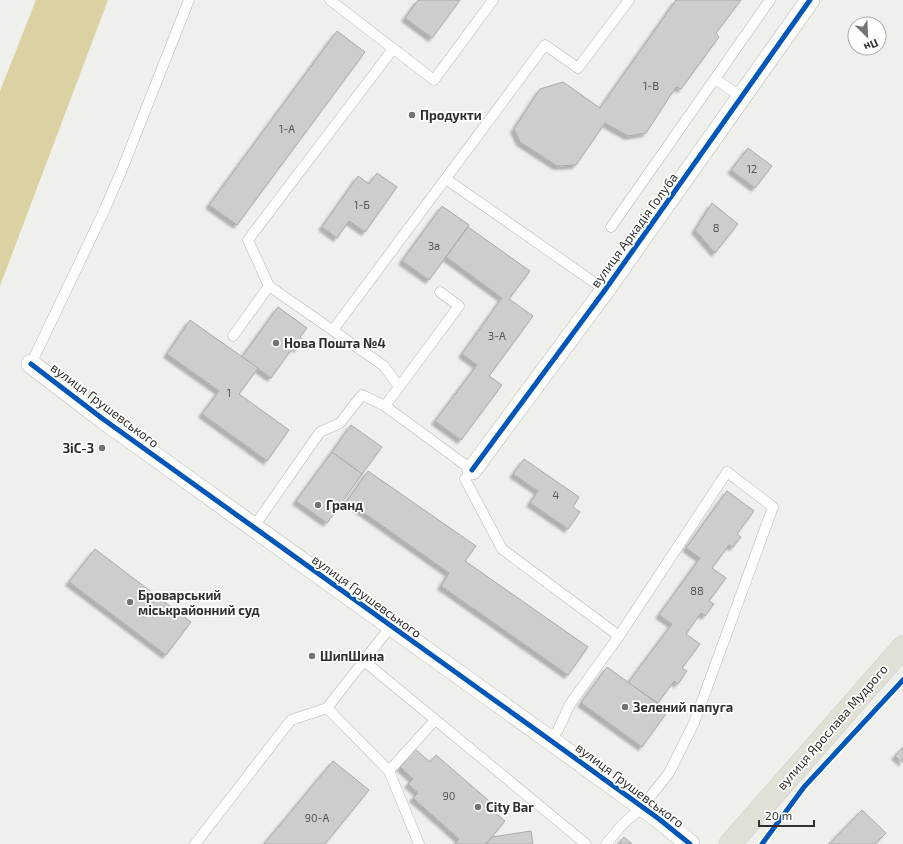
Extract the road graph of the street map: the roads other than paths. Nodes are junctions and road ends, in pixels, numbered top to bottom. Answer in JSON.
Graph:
{"nodes":[{"id":1,"x":189,"y":0,"type":"edge"},
{"id":2,"x":330,"y":0,"type":"edge"},
{"id":3,"x":493,"y":0,"type":"edge"},
{"id":4,"x":629,"y":0,"type":"edge"},
{"id":5,"x":770,"y":0,"type":"edge"},
{"id":6,"x":810,"y":0,"type":"edge"},
{"id":7,"x":393,"y":49,"type":"junction"},
{"id":8,"x":715,"y":79,"type":"junction"},
{"id":9,"x":742,"y":97,"type":"junction"},
{"id":10,"x":446,"y":179,"type":"junction"},
{"id":11,"x":611,"y":227,"type":"dead end"},
{"id":12,"x":269,"y":286,"type":"junction"},
{"id":13,"x":605,"y":290,"type":"junction"},
{"id":14,"x":440,"y":292,"type":"dead end"},
{"id":15,"x":332,"y":330,"type":"junction"},
{"id":16,"x":233,"y":336,"type":"dead end"},
{"id":17,"x":31,"y":364,"type":"joint"},
{"id":18,"x":399,"y":387,"type":"junction"},
{"id":19,"x":385,"y":406,"type":"junction"},
{"id":20,"x":472,"y":470,"type":"junction"},
{"id":21,"x":253,"y":528,"type":"junction"},
{"id":22,"x":391,"y":626,"type":"junction"},
{"id":23,"x":619,"y":636,"type":"junction"},
{"id":24,"x":903,"y":647,"type":"edge"},
{"id":25,"x":364,"y":661,"type":"junction"},
{"id":26,"x":326,"y":708,"type":"junction"},
{"id":27,"x":435,"y":720,"type":"junction"},
{"id":28,"x":550,"y":740,"type":"junction"},
{"id":29,"x":389,"y":771,"type":"junction"},
{"id":30,"x":642,"y":807,"type":"junction"},
{"id":31,"x":195,"y":844,"type":"edge"},
{"id":32,"x":419,"y":844,"type":"edge"},
{"id":33,"x":586,"y":844,"type":"edge"},
{"id":34,"x":606,"y":844,"type":"edge"},
{"id":35,"x":690,"y":844,"type":"edge"},
{"id":36,"x":730,"y":844,"type":"edge"}],
"edges":[{"from":1,"to":17,"type":"lane"},
{"from":2,"to":7,"type":"lane"},
{"from":3,"to":7,"type":"lane"},
{"from":4,"to":10,"type":"lane"},
{"from":5,"to":8,"type":"lane"},
{"from":6,"to":9,"type":"street","name":"вулиця Аркадія Голуба"},
{"from":7,"to":12,"type":"lane"},
{"from":8,"to":9,"type":"lane"},
{"from":8,"to":11,"type":"lane"},
{"from":9,"to":13,"type":"street","name":"вулиця Аркадія Голуба"},
{"from":10,"to":13,"type":"lane"},
{"from":10,"to":15,"type":"lane"},
{"from":12,"to":15,"type":"lane"},
{"from":12,"to":16,"type":"lane"},
{"from":13,"to":20,"type":"street","name":"вулиця Аркадія Голуба"},
{"from":14,"to":18,"type":"lane"},
{"from":15,"to":18,"type":"lane"},
{"from":17,"to":21,"type":"street","name":"вулиця Грушевського"},
{"from":18,"to":19,"type":"lane"},
{"from":19,"to":20,"type":"lane"},
{"from":19,"to":21,"type":"lane"},
{"from":20,"to":23,"type":"lane"},
{"from":21,"to":22,"type":"street","name":"вулиця Грушевського"},
{"from":22,"to":25,"type":"lane"},
{"from":22,"to":28,"type":"street","name":"вулиця Грушевського"},
{"from":23,"to":28,"type":"lane"},
{"from":23,"to":30,"type":"lane"},
{"from":24,"to":36,"type":"main road","name":"вулиця Ярослава Мудрого"},
{"from":25,"to":26,"type":"lane"},
{"from":25,"to":27,"type":"lane"},
{"from":26,"to":29,"type":"lane"},
{"from":26,"to":31,"type":"lane"},
{"from":27,"to":29,"type":"lane"},
{"from":27,"to":33,"type":"lane"},
{"from":28,"to":30,"type":"street","name":"вулиця Грушевського"},
{"from":29,"to":32,"type":"lane"},
{"from":30,"to":34,"type":"lane"},
{"from":30,"to":35,"type":"street","name":"вулиця Грушевського"}]}
